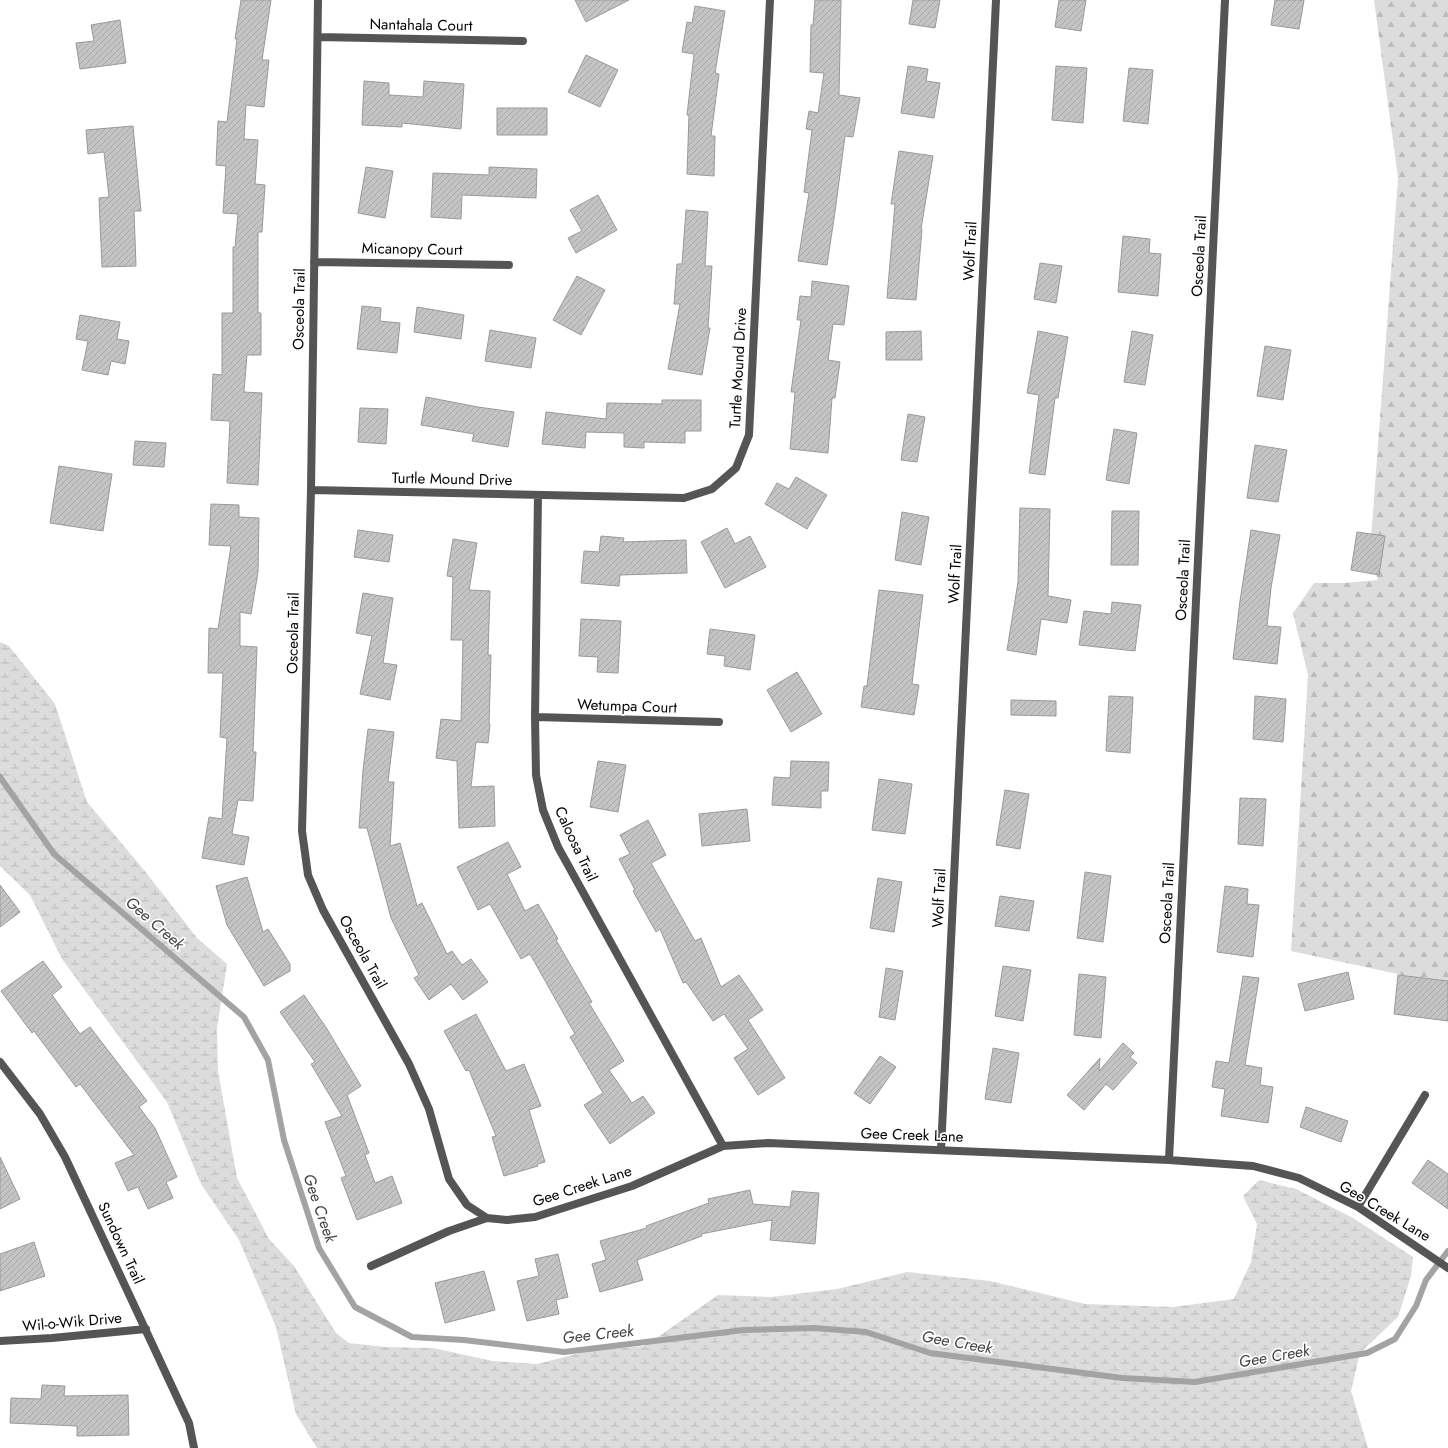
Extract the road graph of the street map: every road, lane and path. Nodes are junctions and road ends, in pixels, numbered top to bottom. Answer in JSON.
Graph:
{"nodes":[{"id":1,"x":318,"y":0,"type":"edge"},
{"id":2,"x":770,"y":0,"type":"edge"},
{"id":3,"x":996,"y":0,"type":"edge"},
{"id":4,"x":1225,"y":0,"type":"edge"},
{"id":5,"x":318,"y":37,"type":"junction"},
{"id":6,"x":523,"y":41,"type":"dead end"},
{"id":7,"x":314,"y":262,"type":"junction"},
{"id":8,"x":509,"y":265,"type":"dead end"},
{"id":9,"x":310,"y":490,"type":"junction"},
{"id":10,"x":538,"y":495,"type":"junction"},
{"id":11,"x":535,"y":717,"type":"junction"},
{"id":12,"x":718,"y":722,"type":"dead end"},
{"id":13,"x":0,"y":1062,"type":"edge"},
{"id":14,"x":1425,"y":1095,"type":"dead end"},
{"id":15,"x":723,"y":1146,"type":"junction"},
{"id":16,"x":941,"y":1150,"type":"junction"},
{"id":17,"x":1169,"y":1160,"type":"junction"},
{"id":18,"x":1358,"y":1207,"type":"junction"},
{"id":19,"x":487,"y":1218,"type":"junction"},
{"id":20,"x":371,"y":1266,"type":"dead end"},
{"id":21,"x":1448,"y":1268,"type":"edge"},
{"id":22,"x":146,"y":1329,"type":"junction"},
{"id":23,"x":0,"y":1341,"type":"edge"},
{"id":24,"x":194,"y":1448,"type":"edge"}],
"edges":[{"from":1,"to":5,"type":"street","name":"Osceola Trail"},
{"from":2,"to":10,"type":"street","name":"Turtle Mound Drive"},
{"from":3,"to":16,"type":"street","name":"Wolf Trail"},
{"from":4,"to":17,"type":"street","name":"Osceola Trail"},
{"from":5,"to":6,"type":"street","name":"Nantahala Court"},
{"from":5,"to":7,"type":"street","name":"Osceola Trail"},
{"from":7,"to":8,"type":"street","name":"Micanopy Court"},
{"from":7,"to":9,"type":"street","name":"Osceola Trail"},
{"from":9,"to":10,"type":"street","name":"Turtle Mound Drive"},
{"from":9,"to":19,"type":"street","name":"Osceola Trail"},
{"from":10,"to":11,"type":"street","name":"Caloosa Trail"},
{"from":11,"to":12,"type":"street","name":"Wetumpa Court"},
{"from":11,"to":15,"type":"street","name":"Caloosa Trail"},
{"from":13,"to":22,"type":"street","name":"Sundown Trail"},
{"from":14,"to":18,"type":"street"},
{"from":15,"to":16,"type":"street","name":"Gee Creek Lane"},
{"from":15,"to":19,"type":"street","name":"Gee Creek Lane"},
{"from":16,"to":17,"type":"street","name":"Gee Creek Lane"},
{"from":17,"to":18,"type":"street","name":"Gee Creek Lane"},
{"from":18,"to":21,"type":"street","name":"Gee Creek Lane"},
{"from":19,"to":20,"type":"street","name":"Gee Creek Lane"},
{"from":22,"to":23,"type":"street","name":"Wil-o-Wik Drive"},
{"from":22,"to":24,"type":"street","name":"Sundown Trail"}]}
